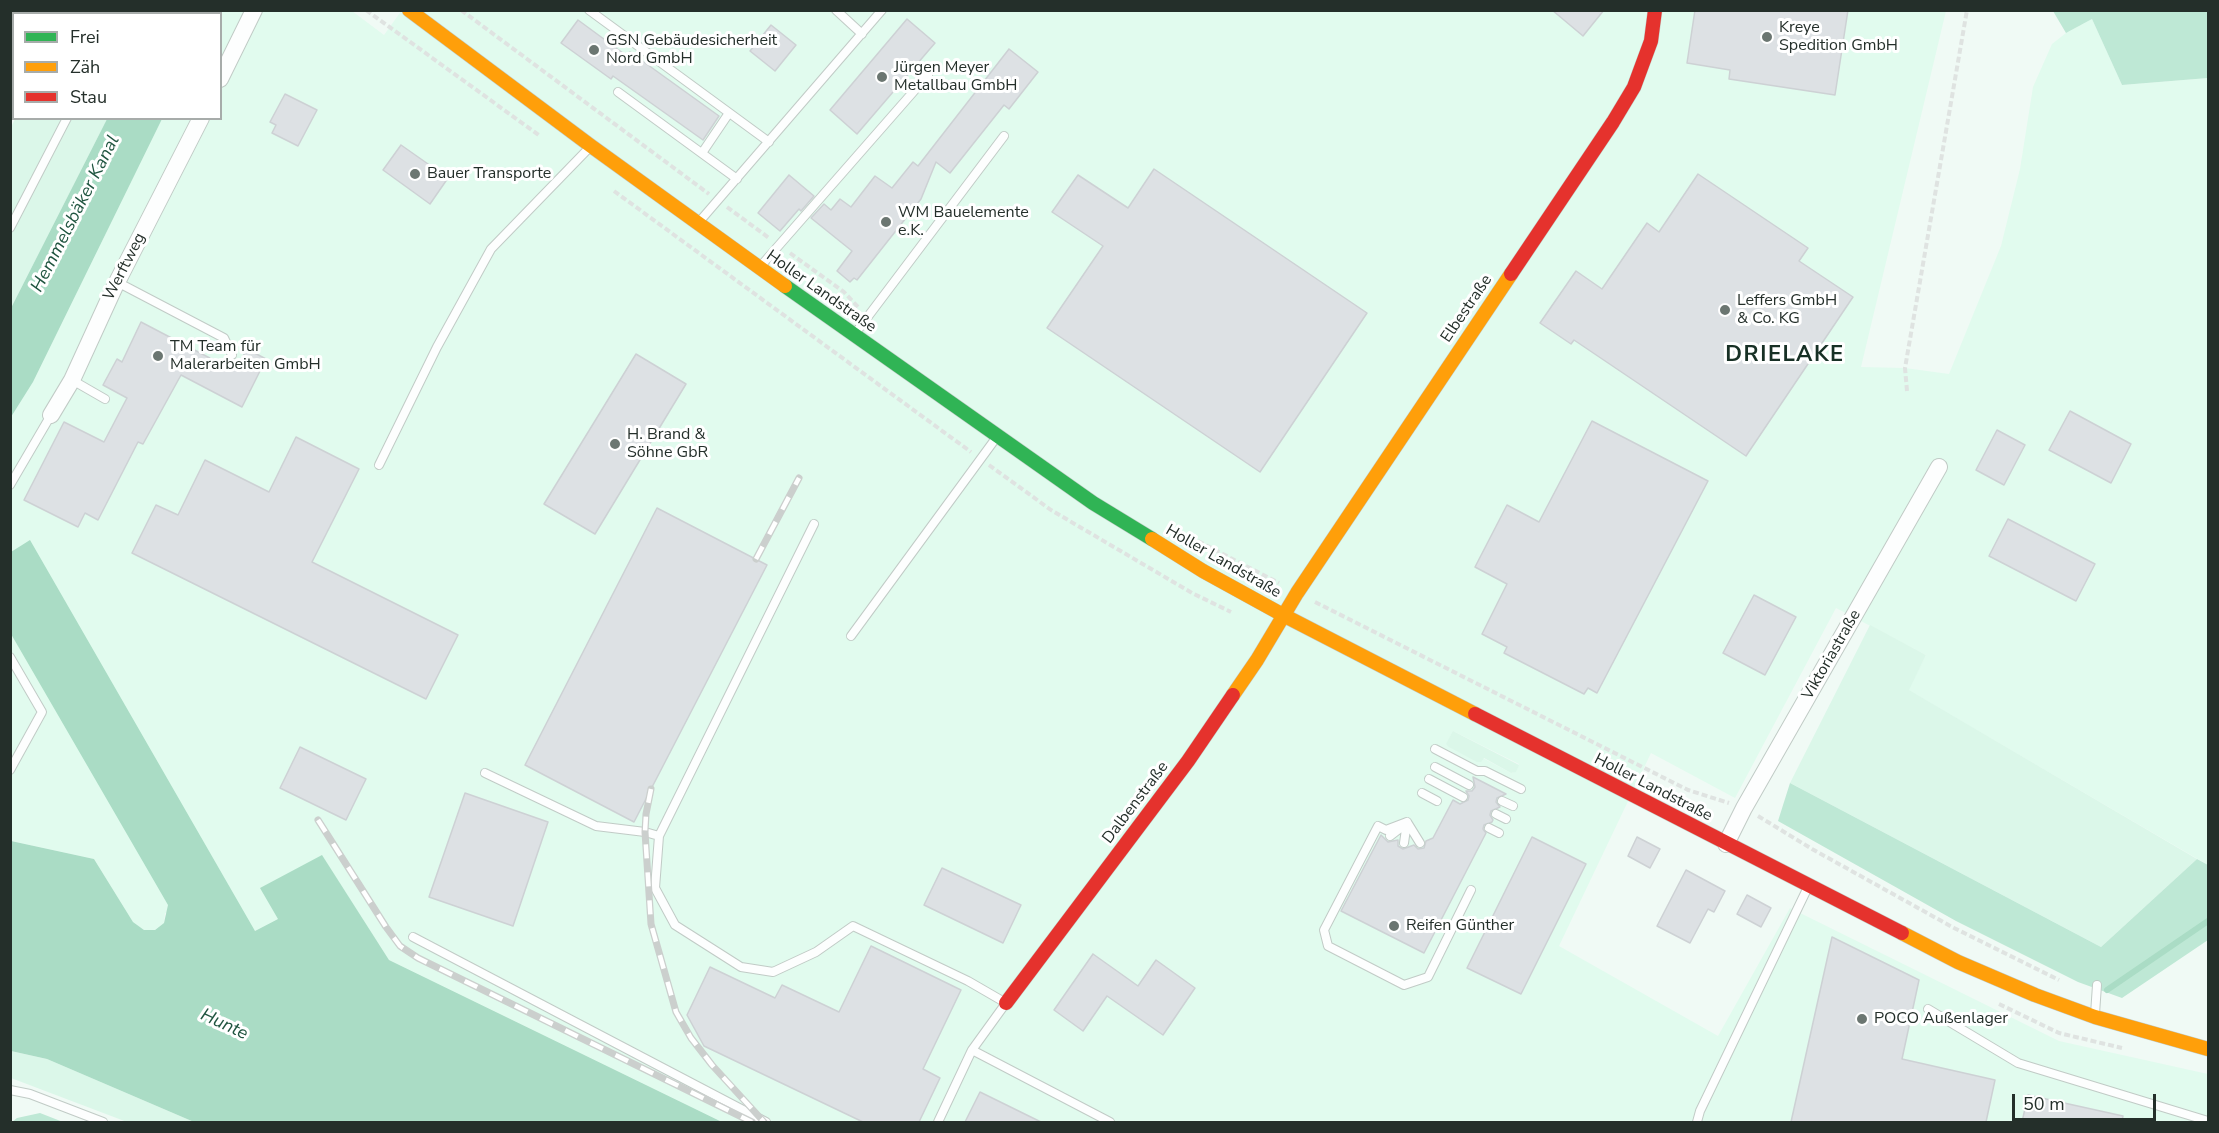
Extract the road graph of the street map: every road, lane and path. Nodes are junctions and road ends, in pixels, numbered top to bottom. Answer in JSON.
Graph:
{"nodes":[{"id":1,"x":254,"y":10,"type":"edge"},
{"id":2,"x":461,"y":10,"type":"edge"},
{"id":3,"x":589,"y":10,"type":"edge"},
{"id":4,"x":836,"y":10,"type":"edge"},
{"id":5,"x":882,"y":10,"type":"edge"},
{"id":6,"x":1655,"y":10,"type":"edge"},
{"id":7,"x":1967,"y":10,"type":"edge"},
{"id":8,"x":416,"y":12,"type":"edge"},
{"id":9,"x":862,"y":34,"type":"junction"},
{"id":10,"x":222,"y":75,"type":"edge"},
{"id":11,"x":928,"y":75,"type":"dead end"},
{"id":12,"x":618,"y":92,"type":"dead end"},
{"id":13,"x":729,"y":113,"type":"junction"},
{"id":14,"x":66,"y":120,"type":"edge"},
{"id":15,"x":200,"y":120,"type":"edge"},
{"id":16,"x":1004,"y":136,"type":"dead end"},
{"id":17,"x":769,"y":142,"type":"junction"},
{"id":18,"x":591,"y":146,"type":"junction"},
{"id":19,"x":702,"y":153,"type":"junction"},
{"id":20,"x":737,"y":179,"type":"junction"},
{"id":21,"x":718,"y":201,"type":"junction"},
{"id":22,"x":697,"y":224,"type":"junction"},
{"id":23,"x":10,"y":228,"type":"edge"},
{"id":24,"x":780,"y":245,"type":"junction"},
{"id":25,"x":759,"y":268,"type":"junction"},
{"id":26,"x":117,"y":282,"type":"junction"},
{"id":27,"x":867,"y":317,"type":"junction"},
{"id":28,"x":854,"y":335,"type":"junction"},
{"id":29,"x":232,"y":354,"type":"dead end"},
{"id":30,"x":72,"y":380,"type":"junction"},
{"id":31,"x":1907,"y":391,"type":"dead end"},
{"id":32,"x":105,"y":399,"type":"dead end"},
{"id":33,"x":51,"y":415,"type":"joint"},
{"id":34,"x":997,"y":436,"type":"junction"},
{"id":35,"x":379,"y":465,"type":"dead end"},
{"id":36,"x":1939,"y":467,"type":"dead end"},
{"id":37,"x":10,"y":485,"type":"edge"},
{"id":38,"x":814,"y":524,"type":"dead end"},
{"id":39,"x":1188,"y":536,"type":"dead end"},
{"id":40,"x":1297,"y":593,"type":"junction"},
{"id":41,"x":1283,"y":615,"type":"junction"},
{"id":42,"x":851,"y":636,"type":"dead end"},
{"id":43,"x":10,"y":657,"type":"edge"},
{"id":44,"x":1435,"y":749,"type":"dead end"},
{"id":45,"x":1435,"y":767,"type":"dead end"},
{"id":46,"x":10,"y":770,"type":"edge"},
{"id":47,"x":485,"y":773,"type":"dead end"},
{"id":48,"x":1429,"y":779,"type":"dead end"},
{"id":49,"x":1469,"y":785,"type":"dead end"},
{"id":50,"x":1521,"y":789,"type":"dead end"},
{"id":51,"x":1422,"y":794,"type":"dead end"},
{"id":52,"x":1463,"y":797,"type":"dead end"},
{"id":53,"x":1437,"y":801,"type":"dead end"},
{"id":54,"x":1502,"y":801,"type":"dead end"},
{"id":55,"x":1513,"y":806,"type":"dead end"},
{"id":56,"x":1744,"y":807,"type":"junction"},
{"id":57,"x":1496,"y":814,"type":"dead end"},
{"id":58,"x":1506,"y":819,"type":"dead end"},
{"id":59,"x":1407,"y":822,"type":"junction"},
{"id":60,"x":1489,"y":828,"type":"dead end"},
{"id":61,"x":1499,"y":833,"type":"dead end"},
{"id":62,"x":659,"y":836,"type":"junction"},
{"id":63,"x":1390,"y":836,"type":"dead end"},
{"id":64,"x":1404,"y":843,"type":"dead end"},
{"id":65,"x":1420,"y":843,"type":"dead end"},
{"id":66,"x":1726,"y":844,"type":"junction"},
{"id":67,"x":1809,"y":886,"type":"junction"},
{"id":68,"x":1471,"y":890,"type":"dead end"},
{"id":69,"x":413,"y":937,"type":"dead end"},
{"id":70,"x":2066,"y":983,"type":"dead end"},
{"id":71,"x":2097,"y":985,"type":"dead end"},
{"id":72,"x":1006,"y":1004,"type":"junction"},
{"id":73,"x":1928,"y":1009,"type":"dead end"},
{"id":74,"x":2095,"y":1017,"type":"junction"},
{"id":75,"x":2208,"y":1049,"type":"edge"},
{"id":76,"x":972,"y":1050,"type":"junction"},
{"id":77,"x":12,"y":1092,"type":"edge"},
{"id":78,"x":2208,"y":1121,"type":"edge"},
{"id":79,"x":103,"y":1122,"type":"edge"},
{"id":80,"x":766,"y":1122,"type":"edge"},
{"id":81,"x":938,"y":1122,"type":"edge"},
{"id":82,"x":1110,"y":1122,"type":"edge"},
{"id":83,"x":1697,"y":1122,"type":"edge"}],
"edges":[{"from":1,"to":10,"type":"street"},
{"from":2,"to":21,"type":"path"},
{"from":3,"to":13,"type":"lane"},
{"from":4,"to":9,"type":"lane"},
{"from":5,"to":9,"type":"lane"},
{"from":6,"to":40,"type":"main road","name":"Elbestraße"},
{"from":7,"to":31,"type":"path"},
{"from":8,"to":18,"type":"main road","name":"Holler Landstraße"},
{"from":9,"to":17,"type":"lane"},
{"from":11,"to":24,"type":"lane"},
{"from":12,"to":19,"type":"lane"},
{"from":13,"to":17,"type":"lane"},
{"from":13,"to":19,"type":"lane"},
{"from":14,"to":23,"type":"lane"},
{"from":15,"to":26,"type":"street","name":"Werftweg"},
{"from":16,"to":27,"type":"lane"},
{"from":17,"to":20,"type":"lane"},
{"from":18,"to":22,"type":"main road","name":"Holler Landstraße"},
{"from":18,"to":35,"type":"lane"},
{"from":19,"to":20,"type":"lane"},
{"from":20,"to":21,"type":"lane"},
{"from":21,"to":22,"type":"lane"},
{"from":21,"to":24,"type":"path"},
{"from":22,"to":25,"type":"main road","name":"Holler Landstraße"},
{"from":24,"to":25,"type":"lane"},
{"from":24,"to":27,"type":"path"},
{"from":25,"to":28,"type":"main road","name":"Holler Landstraße"},
{"from":26,"to":29,"type":"lane"},
{"from":26,"to":30,"type":"street","name":"Werftweg"},
{"from":27,"to":28,"type":"lane"},
{"from":28,"to":34,"type":"main road","name":"Holler Landstraße"},
{"from":30,"to":32,"type":"lane"},
{"from":30,"to":33,"type":"street","name":"Werftweg"},
{"from":33,"to":37,"type":"lane"},
{"from":34,"to":41,"type":"main road","name":"Holler Landstraße"},
{"from":34,"to":42,"type":"lane"},
{"from":36,"to":56,"type":"street","name":"Viktoriastraße"},
{"from":38,"to":62,"type":"lane"},
{"from":39,"to":40,"type":"path"},
{"from":40,"to":41,"type":"main road","name":"Elbestraße"},
{"from":40,"to":56,"type":"path"},
{"from":41,"to":66,"type":"main road","name":"Holler Landstraße"},
{"from":41,"to":72,"type":"main road","name":"Dalbenstraße"},
{"from":43,"to":46,"type":"lane"},
{"from":44,"to":50,"type":"lane"},
{"from":45,"to":49,"type":"lane"},
{"from":47,"to":62,"type":"lane"},
{"from":48,"to":52,"type":"lane"},
{"from":51,"to":53,"type":"lane"},
{"from":54,"to":55,"type":"lane"},
{"from":56,"to":66,"type":"street","name":"Viktoriastraße"},
{"from":56,"to":70,"type":"path"},
{"from":57,"to":58,"type":"lane"},
{"from":59,"to":63,"type":"lane"},
{"from":59,"to":64,"type":"lane"},
{"from":59,"to":65,"type":"lane"},
{"from":59,"to":68,"type":"lane"},
{"from":60,"to":61,"type":"lane"},
{"from":62,"to":72,"type":"lane"},
{"from":66,"to":67,"type":"main road","name":"Holler Landstraße"},
{"from":67,"to":74,"type":"main road","name":"Holler Landstraße"},
{"from":67,"to":83,"type":"lane"},
{"from":69,"to":80,"type":"lane"},
{"from":71,"to":74,"type":"lane"},
{"from":72,"to":76,"type":"lane"},
{"from":73,"to":78,"type":"lane"},
{"from":74,"to":75,"type":"main road","name":"Holler Landstraße"},
{"from":76,"to":81,"type":"lane"},
{"from":76,"to":82,"type":"lane"},
{"from":77,"to":79,"type":"lane"}]}
